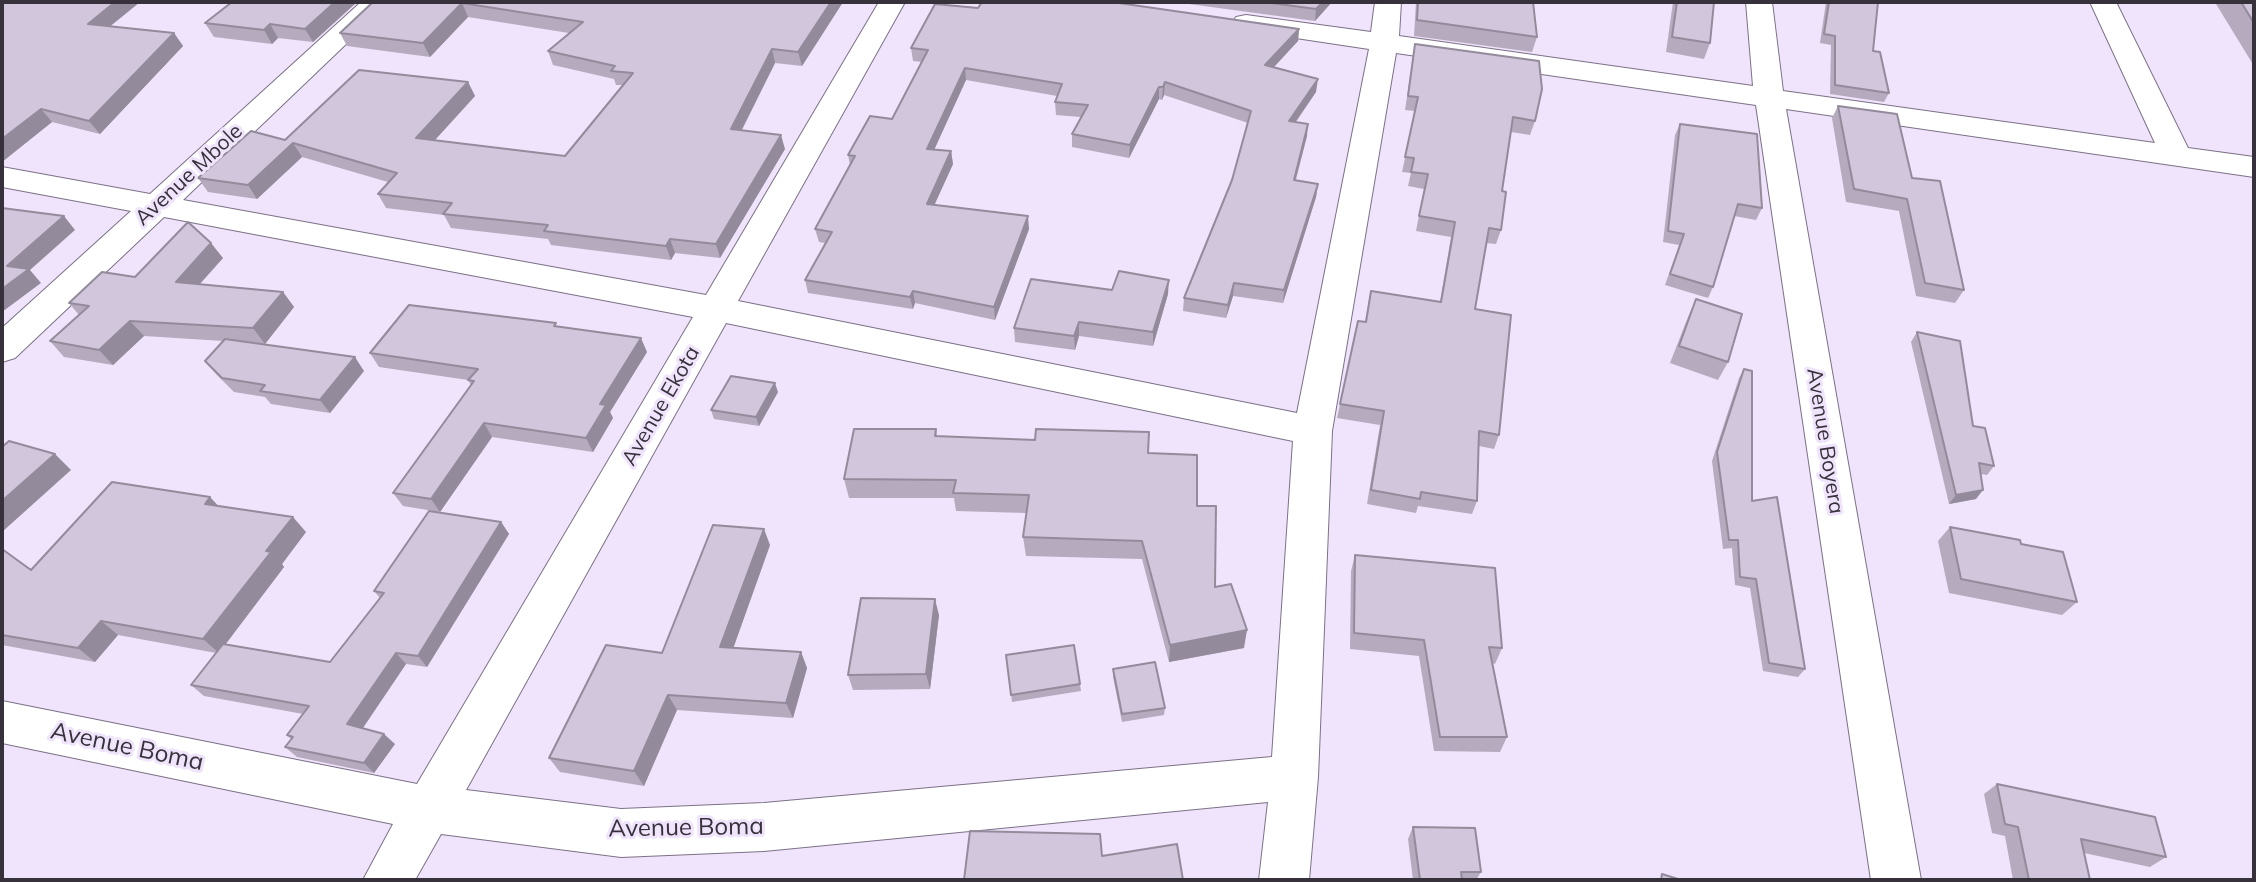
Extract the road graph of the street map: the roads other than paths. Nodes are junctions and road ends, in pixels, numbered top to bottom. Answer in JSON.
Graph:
{"nodes":[{"id":1,"x":377,"y":2,"type":"edge"},
{"id":2,"x":892,"y":2,"type":"edge"},
{"id":3,"x":1388,"y":2,"type":"edge"},
{"id":4,"x":1759,"y":2,"type":"edge"},
{"id":5,"x":2103,"y":2,"type":"edge"},
{"id":6,"x":1223,"y":19,"type":"edge"},
{"id":7,"x":1384,"y":43,"type":"junction"},
{"id":8,"x":1769,"y":96,"type":"junction"},
{"id":9,"x":2176,"y":156,"type":"junction"},
{"id":10,"x":2254,"y":167,"type":"edge"},
{"id":11,"x":2,"y":177,"type":"edge"},
{"id":12,"x":155,"y":207,"type":"junction"},
{"id":13,"x":716,"y":309,"type":"junction"},
{"id":14,"x":2,"y":349,"type":"edge"},
{"id":15,"x":1313,"y":431,"type":"junction"},
{"id":16,"x":2,"y":722,"type":"edge"},
{"id":17,"x":1294,"y":778,"type":"junction"},
{"id":18,"x":429,"y":809,"type":"junction"},
{"id":19,"x":387,"y":880,"type":"edge"},
{"id":20,"x":1284,"y":880,"type":"edge"},
{"id":21,"x":1896,"y":880,"type":"edge"}],
"edges":[{"from":1,"to":12,"type":"street","name":"Avenue Mbole"},
{"from":2,"to":13,"type":"street","name":"Avenue Ekota"},
{"from":3,"to":7,"type":"street"},
{"from":4,"to":8,"type":"street","name":"Avenue Boyera"},
{"from":5,"to":9,"type":"street"},
{"from":6,"to":7,"type":"street"},
{"from":7,"to":8,"type":"street"},
{"from":7,"to":15,"type":"street"},
{"from":8,"to":9,"type":"street"},
{"from":8,"to":21,"type":"street","name":"Avenue Boyera"},
{"from":9,"to":10,"type":"street"},
{"from":11,"to":12,"type":"street"},
{"from":12,"to":13,"type":"street"},
{"from":12,"to":14,"type":"street","name":"Avenue Mbole"},
{"from":13,"to":15,"type":"street"},
{"from":13,"to":18,"type":"street","name":"Avenue Ekota"},
{"from":15,"to":17,"type":"street"},
{"from":16,"to":18,"type":"street","name":"Avenue Boma"},
{"from":17,"to":18,"type":"street","name":"Avenue Boma"},
{"from":17,"to":20,"type":"street"},
{"from":18,"to":19,"type":"street","name":"Avenue Ekota"}]}
